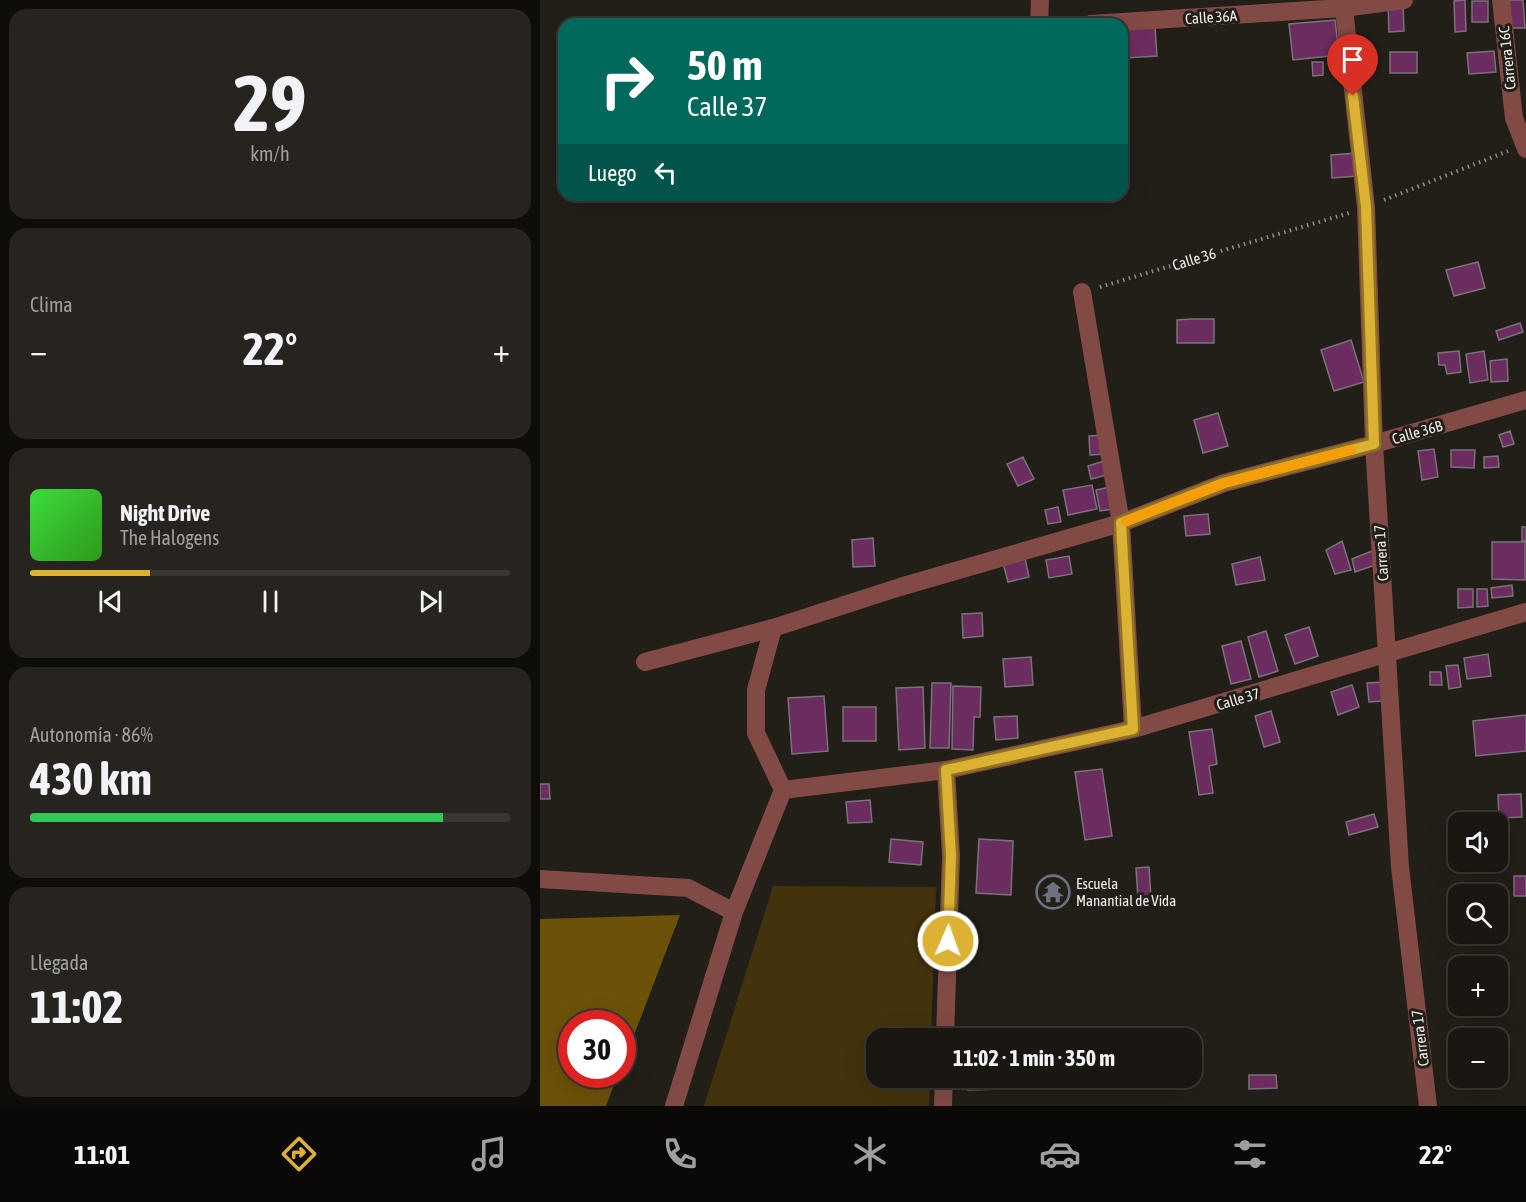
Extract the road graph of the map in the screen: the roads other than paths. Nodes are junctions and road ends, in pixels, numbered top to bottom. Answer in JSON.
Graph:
{"nodes":[{"id":1,"x":1040,"y":0,"type":"edge"},
{"id":2,"x":1404,"y":0,"type":"edge"},
{"id":3,"x":1501,"y":0,"type":"edge"},
{"id":4,"x":1343,"y":4,"type":"edge"},
{"id":5,"x":1200,"y":9,"type":"edge"},
{"id":6,"x":1040,"y":18,"type":"edge"},
{"id":7,"x":1128,"y":19,"type":"edge"},
{"id":8,"x":1525,"y":146,"type":"edge"},
{"id":9,"x":1082,"y":292,"type":"road end"},
{"id":10,"x":1526,"y":400,"type":"edge"},
{"id":11,"x":1374,"y":444,"type":"junction"},
{"id":12,"x":1121,"y":523,"type":"junction"},
{"id":13,"x":1526,"y":612,"type":"edge"},
{"id":14,"x":773,"y":628,"type":"junction"},
{"id":15,"x":1387,"y":655,"type":"junction"},
{"id":16,"x":645,"y":662,"type":"dead end"},
{"id":17,"x":1133,"y":729,"type":"junction"},
{"id":18,"x":946,"y":770,"type":"junction"},
{"id":19,"x":783,"y":790,"type":"junction"},
{"id":20,"x":540,"y":879,"type":"edge"},
{"id":21,"x":734,"y":912,"type":"junction"},
{"id":22,"x":945,"y":1028,"type":"edge"},
{"id":23,"x":944,"y":1088,"type":"edge"},
{"id":24,"x":674,"y":1106,"type":"edge"},
{"id":25,"x":943,"y":1106,"type":"edge"},
{"id":26,"x":1428,"y":1106,"type":"edge"}],
"edges":[{"from":1,"to":6,"type":"street"},
{"from":2,"to":4,"type":"street","name":"Calle 36A"},
{"from":3,"to":8,"type":"street","name":"Carrera 16C"},
{"from":4,"to":5,"type":"street","name":"Calle 36A"},
{"from":4,"to":11,"type":"street","name":"Carrera 17"},
{"from":5,"to":7,"type":"street","name":"Calle 36A"},
{"from":9,"to":12,"type":"street"},
{"from":10,"to":11,"type":"street","name":"Calle 36B"},
{"from":11,"to":12,"type":"street","name":"Calle 36B"},
{"from":11,"to":15,"type":"street","name":"Carrera 17"},
{"from":12,"to":14,"type":"street","name":"Calle 36B"},
{"from":12,"to":17,"type":"street"},
{"from":13,"to":15,"type":"street","name":"Calle 37"},
{"from":14,"to":16,"type":"street","name":"Calle 36B"},
{"from":14,"to":19,"type":"street"},
{"from":15,"to":17,"type":"street","name":"Calle 37"},
{"from":15,"to":26,"type":"street","name":"Carrera 17"},
{"from":17,"to":18,"type":"street","name":"Calle 37"},
{"from":18,"to":19,"type":"street","name":"Calle 37"},
{"from":18,"to":22,"type":"street"},
{"from":19,"to":21,"type":"street"},
{"from":20,"to":21,"type":"street"},
{"from":21,"to":24,"type":"street"},
{"from":23,"to":25,"type":"street"}]}
